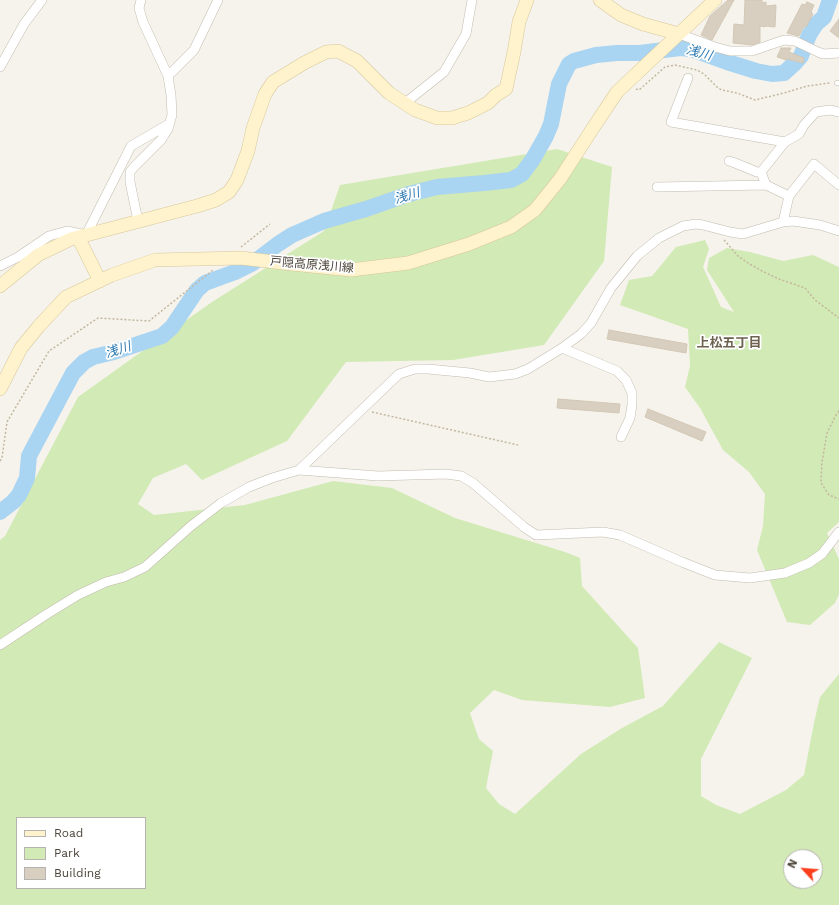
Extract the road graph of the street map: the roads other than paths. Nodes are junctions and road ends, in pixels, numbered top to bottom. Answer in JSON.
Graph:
{"nodes":[{"id":1,"x":31,"y":0,"type":"edge"},
{"id":2,"x":141,"y":0,"type":"edge"},
{"id":3,"x":218,"y":0,"type":"edge"},
{"id":4,"x":472,"y":0,"type":"edge"},
{"id":5,"x":526,"y":0,"type":"edge"},
{"id":6,"x":600,"y":0,"type":"edge"},
{"id":7,"x":716,"y":0,"type":"edge"},
{"id":8,"x":40,"y":4,"type":"edge"},
{"id":9,"x":676,"y":37,"type":"junction"},
{"id":10,"x":839,"y":53,"type":"edge"},
{"id":11,"x":4,"y":54,"type":"edge"},
{"id":12,"x":0,"y":67,"type":"edge"},
{"id":13,"x":168,"y":76,"type":"junction"},
{"id":14,"x":688,"y":78,"type":"dead end"},
{"id":15,"x":405,"y":103,"type":"junction"},
{"id":16,"x":839,"y":112,"type":"edge"},
{"id":17,"x":169,"y":124,"type":"junction"},
{"id":18,"x":785,"y":142,"type":"junction"},
{"id":19,"x":728,"y":161,"type":"dead end"},
{"id":20,"x":761,"y":172,"type":"junction"},
{"id":21,"x":766,"y":185,"type":"junction"},
{"id":22,"x":839,"y":185,"type":"edge"},
{"id":23,"x":657,"y":187,"type":"dead end"},
{"id":24,"x":789,"y":196,"type":"junction"},
{"id":25,"x":138,"y":221,"type":"junction"},
{"id":26,"x":784,"y":222,"type":"junction"},
{"id":27,"x":839,"y":231,"type":"edge"},
{"id":28,"x":82,"y":236,"type":"junction"},
{"id":29,"x":0,"y":266,"type":"edge"},
{"id":30,"x":100,"y":281,"type":"junction"},
{"id":31,"x":0,"y":286,"type":"edge"},
{"id":32,"x":562,"y":348,"type":"junction"},
{"id":33,"x":0,"y":388,"type":"edge"},
{"id":34,"x":621,"y":437,"type":"dead end"},
{"id":35,"x":299,"y":470,"type":"junction"},
{"id":36,"x":839,"y":532,"type":"edge"},
{"id":37,"x":0,"y":645,"type":"edge"}],
"edges":[{"from":1,"to":8,"type":"street"},
{"from":2,"to":13,"type":"street"},
{"from":3,"to":13,"type":"street"},
{"from":4,"to":15,"type":"street"},
{"from":5,"to":15,"type":"main road"},
{"from":6,"to":9,"type":"main road"},
{"from":7,"to":9,"type":"main road","name":"戸隠高原浅川線"},
{"from":8,"to":11,"type":"street"},
{"from":9,"to":10,"type":"street"},
{"from":9,"to":30,"type":"main road","name":"戸隠高原浅川線","bridge":true},
{"from":11,"to":12,"type":"street"},
{"from":13,"to":17,"type":"street"},
{"from":14,"to":18,"type":"street"},
{"from":15,"to":25,"type":"main road"},
{"from":16,"to":18,"type":"street"},
{"from":17,"to":25,"type":"street"},
{"from":17,"to":28,"type":"street"},
{"from":18,"to":20,"type":"street"},
{"from":19,"to":20,"type":"street"},
{"from":20,"to":21,"type":"street"},
{"from":21,"to":23,"type":"street"},
{"from":21,"to":24,"type":"street"},
{"from":22,"to":24,"type":"street"},
{"from":24,"to":26,"type":"street"},
{"from":25,"to":28,"type":"main road"},
{"from":26,"to":27,"type":"street"},
{"from":26,"to":32,"type":"street"},
{"from":28,"to":29,"type":"street"},
{"from":28,"to":30,"type":"main road"},
{"from":28,"to":31,"type":"main road"},
{"from":30,"to":33,"type":"main road","name":"戸隠高原浅川線"},
{"from":32,"to":34,"type":"street"},
{"from":32,"to":35,"type":"street"},
{"from":35,"to":36,"type":"street"},
{"from":35,"to":37,"type":"street"}]}
